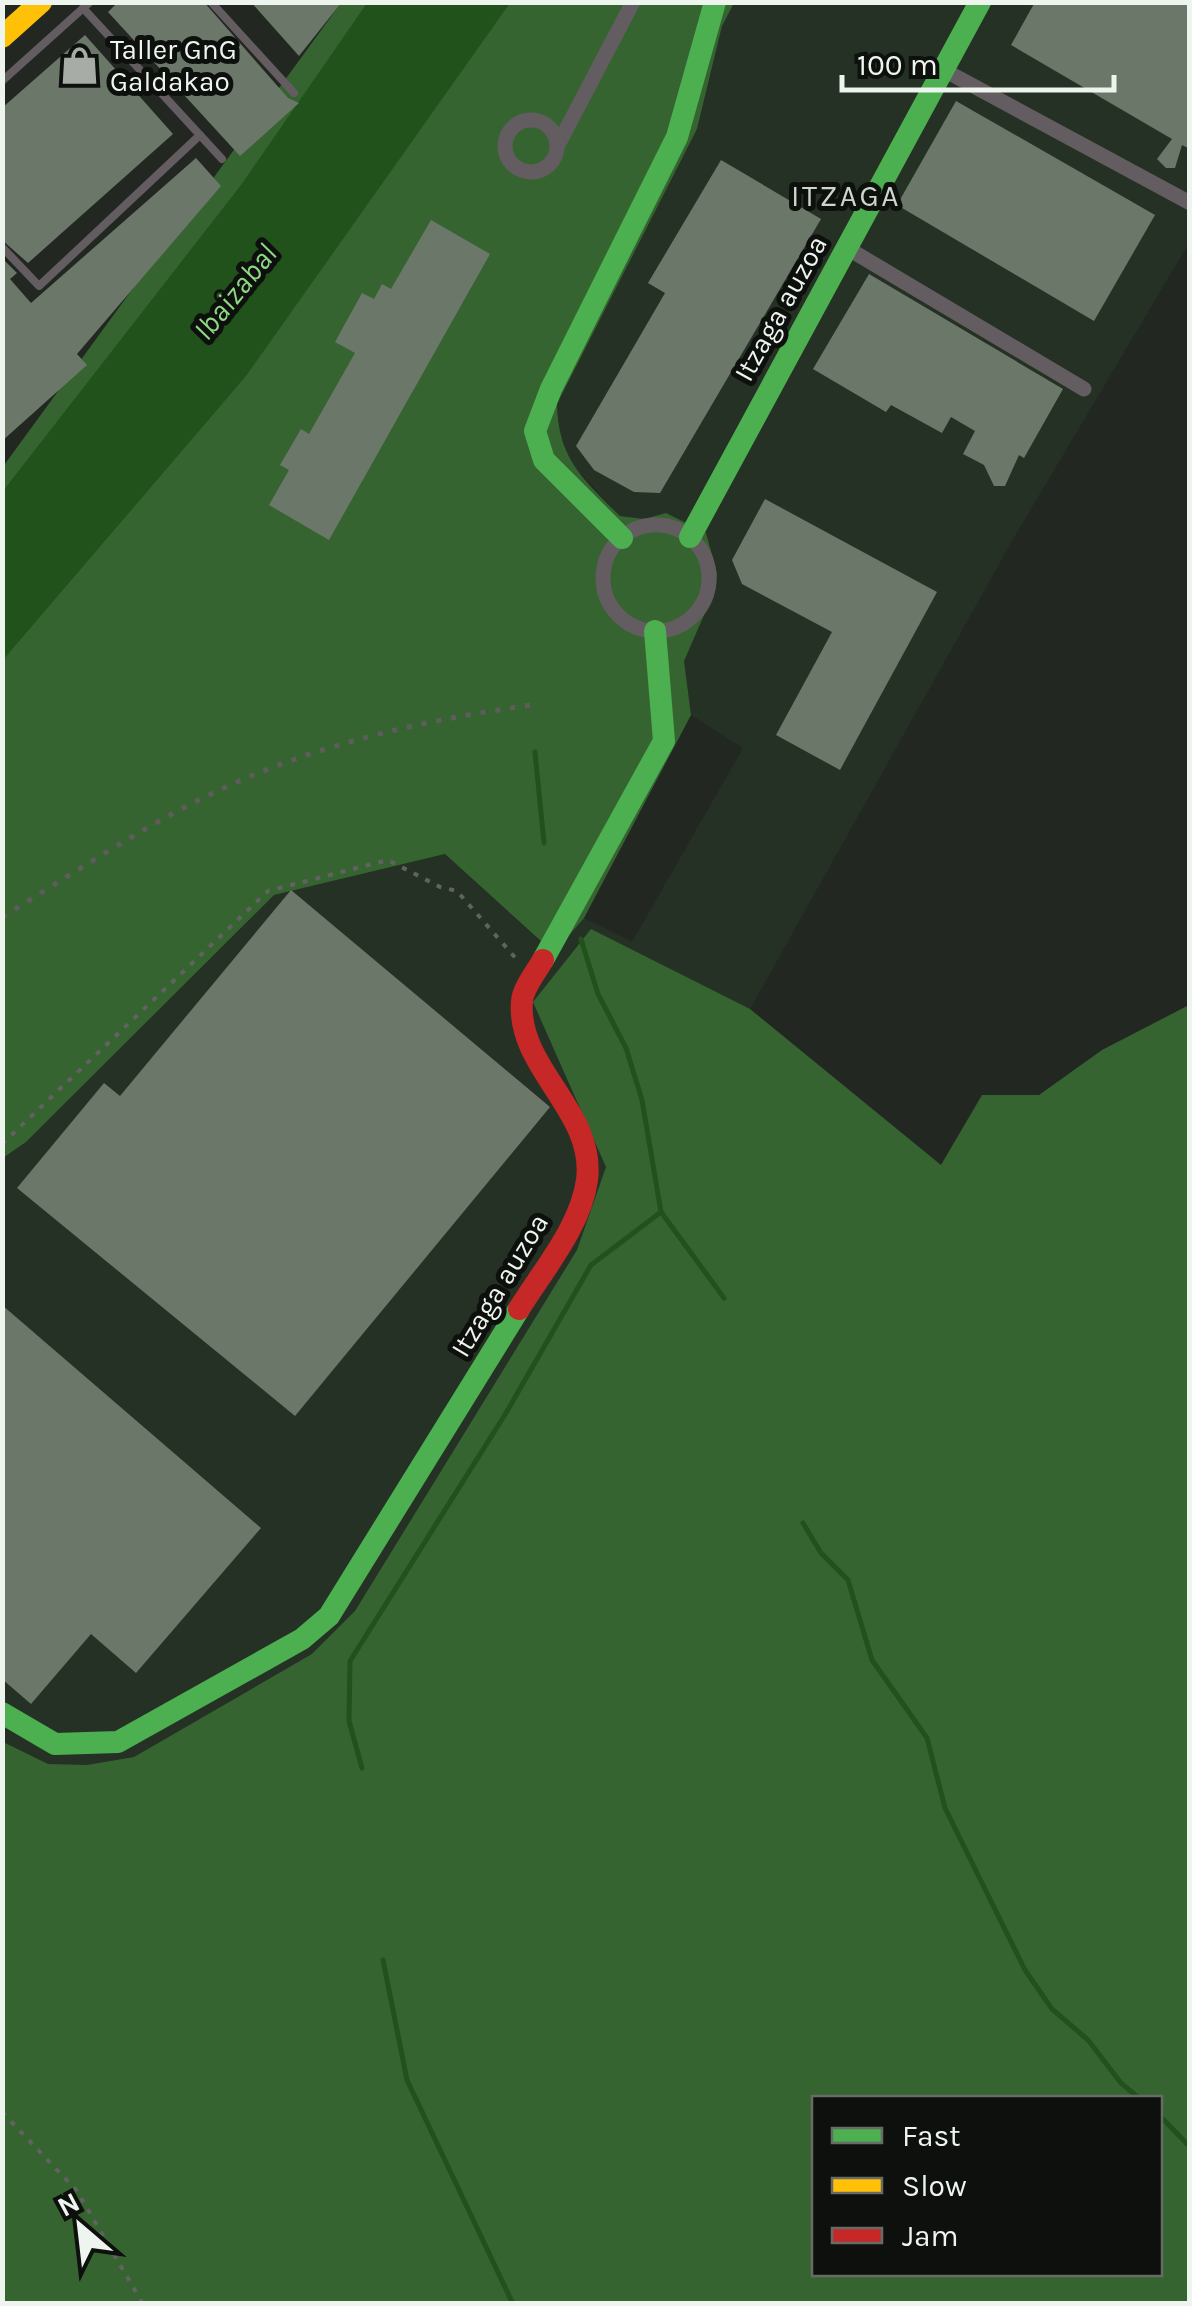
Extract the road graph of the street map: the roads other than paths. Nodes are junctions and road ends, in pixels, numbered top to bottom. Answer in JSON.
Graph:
{"nodes":[{"id":1,"x":41,"y":2,"type":"edge"},
{"id":2,"x":211,"y":2,"type":"edge"},
{"id":3,"x":634,"y":2,"type":"edge"},
{"id":4,"x":715,"y":2,"type":"edge"},
{"id":5,"x":980,"y":2,"type":"edge"},
{"id":6,"x":86,"y":5,"type":"edge"},
{"id":7,"x":2,"y":37,"type":"edge"},
{"id":8,"x":942,"y":69,"type":"junction"},
{"id":9,"x":2,"y":81,"type":"edge"},
{"id":10,"x":294,"y":93,"type":"dead end"},
{"id":11,"x":200,"y":135,"type":"junction"},
{"id":12,"x":558,"y":144,"type":"dead end"},
{"id":13,"x":222,"y":159,"type":"dead end"},
{"id":14,"x":1190,"y":203,"type":"edge"},
{"id":15,"x":2,"y":247,"type":"edge"},
{"id":16,"x":847,"y":248,"type":"junction"},
{"id":17,"x":1084,"y":388,"type":"dead end"},
{"id":18,"x":690,"y":537,"type":"junction"},
{"id":19,"x":622,"y":538,"type":"junction"},
{"id":20,"x":655,"y":631,"type":"junction"},
{"id":21,"x":2,"y":1713,"type":"edge"}],
"edges":[{"from":1,"to":7,"type":"main road"},
{"from":2,"to":10,"type":"lane"},
{"from":3,"to":12,"type":"street"},
{"from":4,"to":19,"type":"main road"},
{"from":5,"to":8,"type":"main road","name":"Itzaga auzoa"},
{"from":6,"to":9,"type":"lane"},
{"from":6,"to":11,"type":"lane"},
{"from":8,"to":14,"type":"street"},
{"from":8,"to":16,"type":"main road","name":"Itzaga auzoa"},
{"from":11,"to":13,"type":"lane"},
{"from":11,"to":15,"type":"lane"},
{"from":16,"to":17,"type":"street"},
{"from":16,"to":18,"type":"main road","name":"Itzaga auzoa"},
{"from":18,"to":19,"type":"street"},
{"from":18,"to":20,"type":"street"},
{"from":19,"to":20,"type":"street"},
{"from":20,"to":21,"type":"main road","name":"Itzaga auzoa"}]}
